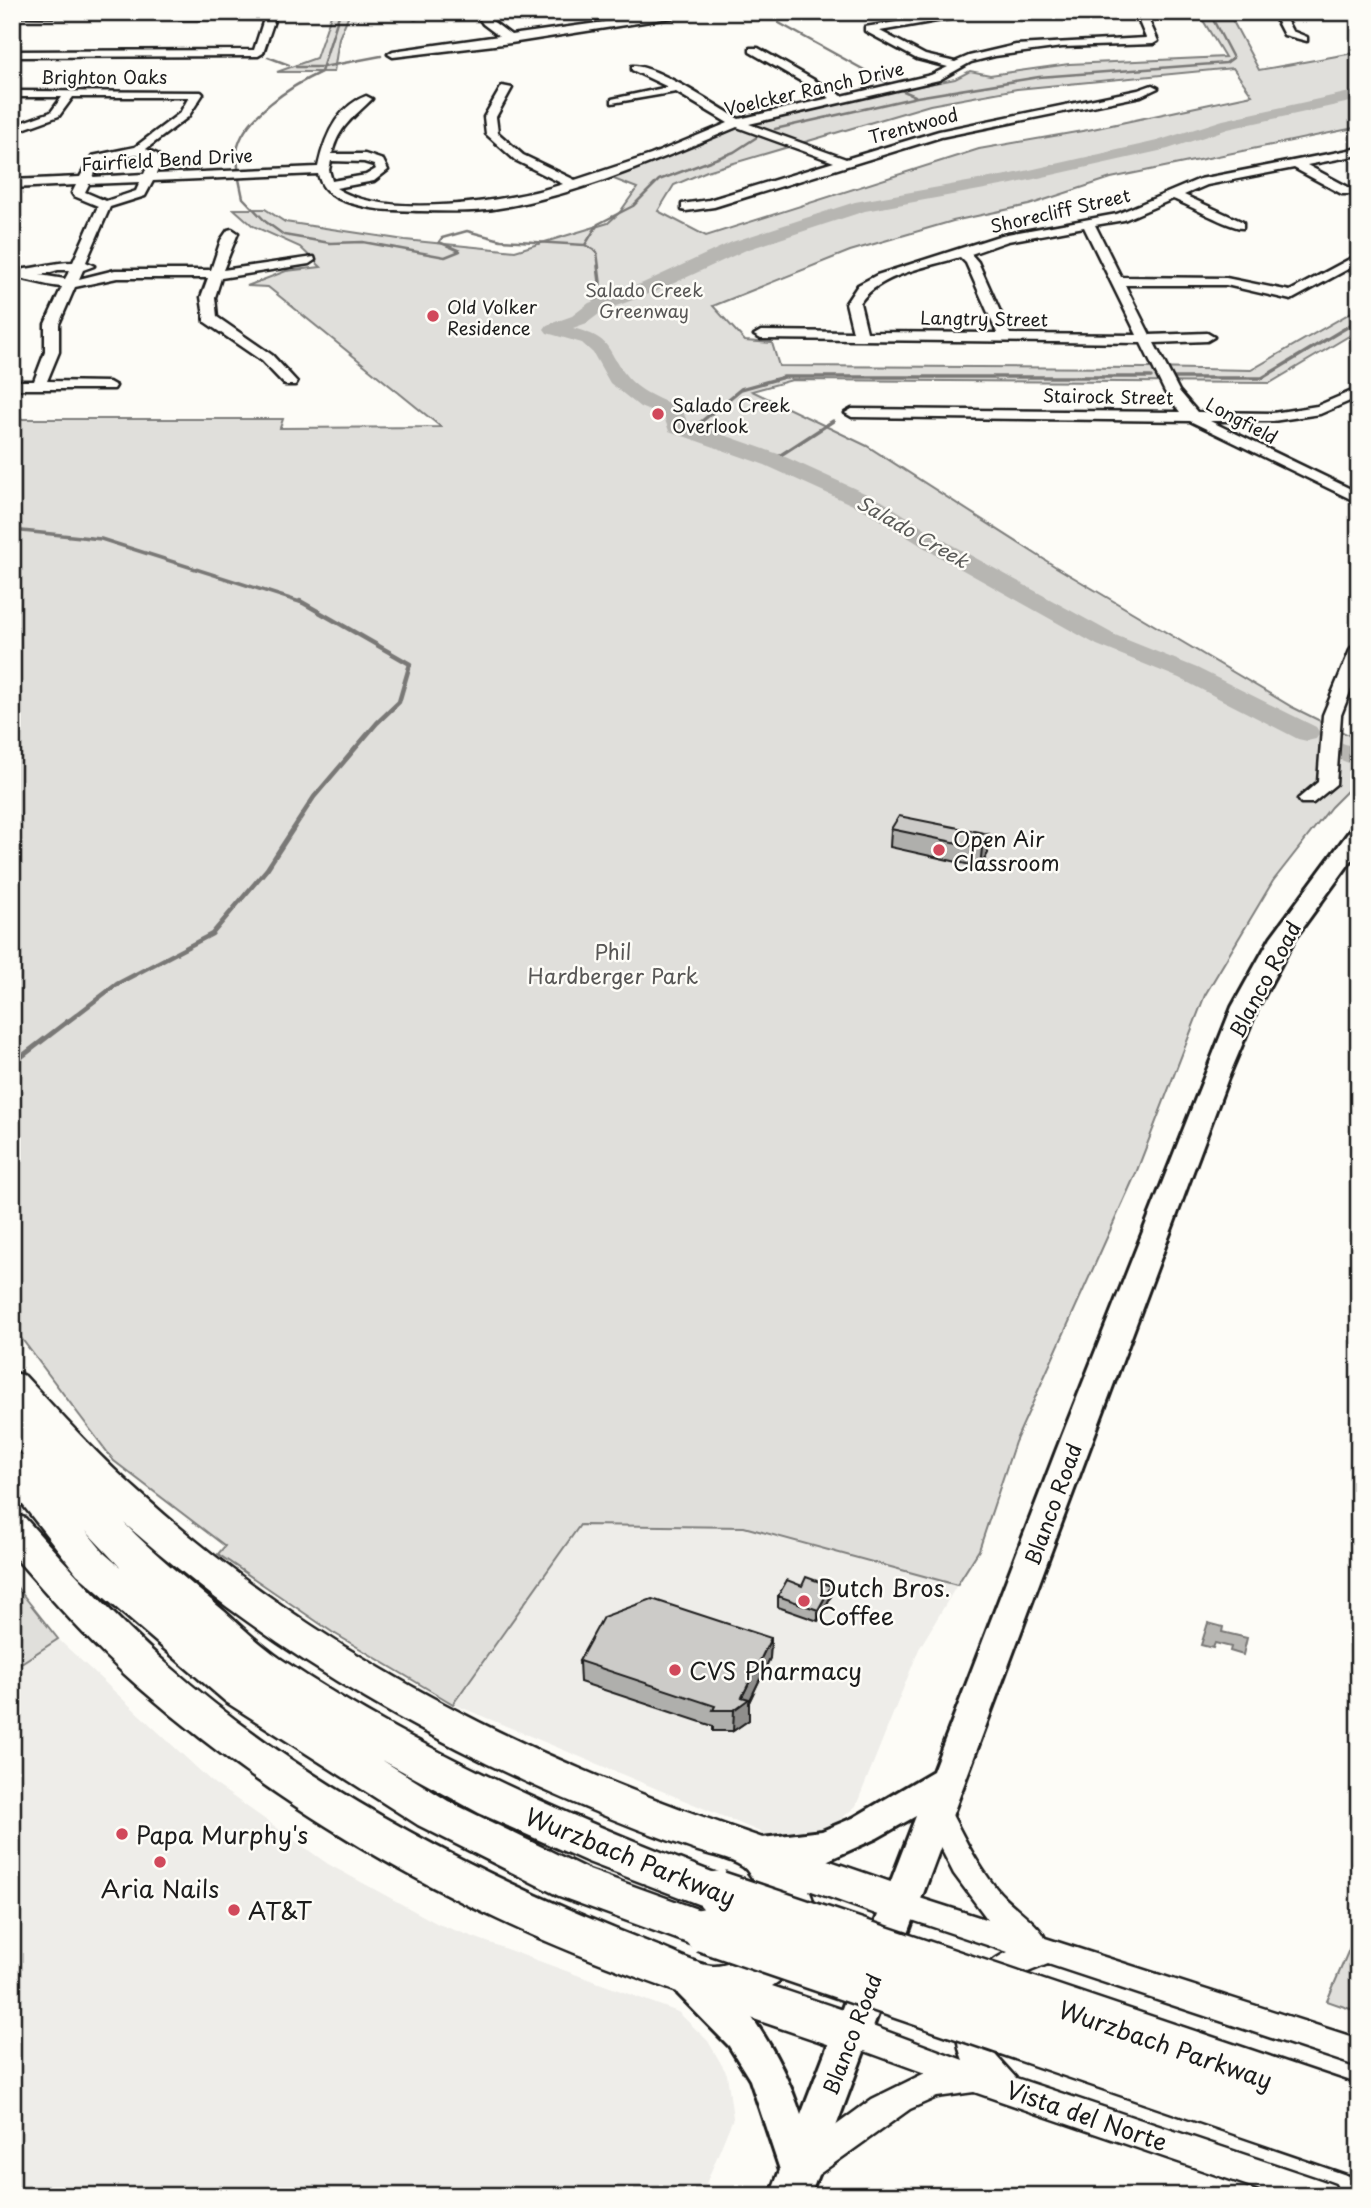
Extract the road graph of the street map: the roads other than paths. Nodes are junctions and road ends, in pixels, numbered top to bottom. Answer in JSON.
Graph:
{"nodes":[{"id":1,"x":438,"y":12,"type":"edge"},
{"id":2,"x":480,"y":12,"type":"edge"},
{"id":3,"x":593,"y":12,"type":"edge"},
{"id":4,"x":702,"y":12,"type":"edge"},
{"id":5,"x":983,"y":12,"type":"edge"},
{"id":6,"x":1140,"y":12,"type":"edge"},
{"id":7,"x":1320,"y":12,"type":"edge"},
{"id":8,"x":12,"y":13,"type":"edge"},
{"id":9,"x":68,"y":13,"type":"edge"},
{"id":10,"x":1277,"y":13,"type":"edge"},
{"id":11,"x":272,"y":14,"type":"edge"},
{"id":12,"x":415,"y":15,"type":"dead end"},
{"id":13,"x":612,"y":25,"type":"junction"},
{"id":14,"x":1303,"y":39,"type":"dead end"},
{"id":15,"x":511,"y":40,"type":"junction"},
{"id":16,"x":754,"y":50,"type":"dead end"},
{"id":17,"x":12,"y":54,"type":"edge"},
{"id":18,"x":393,"y":54,"type":"dead end"},
{"id":19,"x":954,"y":65,"type":"junction"},
{"id":20,"x":636,"y":68,"type":"dead end"},
{"id":21,"x":506,"y":88,"type":"dead end"},
{"id":22,"x":1152,"y":88,"type":"dead end"},
{"id":23,"x":678,"y":89,"type":"junction"},
{"id":24,"x":12,"y":94,"type":"edge"},
{"id":25,"x":70,"y":94,"type":"junction"},
{"id":26,"x":366,"y":99,"type":"dead end"},
{"id":27,"x":839,"y":99,"type":"junction"},
{"id":28,"x":616,"y":101,"type":"dead end"},
{"id":29,"x":737,"y":123,"type":"junction"},
{"id":30,"x":12,"y":130,"type":"edge"},
{"id":31,"x":138,"y":150,"type":"junction"},
{"id":32,"x":1359,"y":151,"type":"edge"},
{"id":33,"x":845,"y":162,"type":"junction"},
{"id":34,"x":324,"y":164,"type":"junction"},
{"id":35,"x":1296,"y":164,"type":"junction"},
{"id":36,"x":149,"y":178,"type":"junction"},
{"id":37,"x":85,"y":181,"type":"junction"},
{"id":38,"x":12,"y":184,"type":"edge"},
{"id":39,"x":575,"y":184,"type":"junction"},
{"id":40,"x":327,"y":185,"type":"junction"},
{"id":41,"x":1346,"y":191,"type":"dead end"},
{"id":42,"x":1173,"y":195,"type":"junction"},
{"id":43,"x":105,"y":205,"type":"junction"},
{"id":44,"x":686,"y":207,"type":"dead end"},
{"id":45,"x":1088,"y":223,"type":"junction"},
{"id":46,"x":1239,"y":225,"type":"dead end"},
{"id":47,"x":232,"y":233,"type":"dead end"},
{"id":48,"x":962,"y":252,"type":"junction"},
{"id":49,"x":1359,"y":258,"type":"edge"},
{"id":50,"x":309,"y":260,"type":"dead end"},
{"id":51,"x":78,"y":266,"type":"junction"},
{"id":52,"x":12,"y":274,"type":"edge"},
{"id":53,"x":29,"y":274,"type":"junction"},
{"id":54,"x":115,"y":275,"type":"junction"},
{"id":55,"x":215,"y":275,"type":"junction"},
{"id":56,"x":1116,"y":281,"type":"junction"},
{"id":57,"x":70,"y":283,"type":"junction"},
{"id":58,"x":761,"y":335,"type":"dead end"},
{"id":59,"x":861,"y":335,"type":"junction"},
{"id":60,"x":1004,"y":337,"type":"junction"},
{"id":61,"x":1207,"y":337,"type":"dead end"},
{"id":62,"x":1145,"y":339,"type":"junction"},
{"id":63,"x":290,"y":382,"type":"dead end"},
{"id":64,"x":12,"y":385,"type":"edge"},
{"id":65,"x":39,"y":385,"type":"junction"},
{"id":66,"x":110,"y":386,"type":"dead end"},
{"id":67,"x":1359,"y":392,"type":"edge"},
{"id":68,"x":852,"y":413,"type":"dead end"},
{"id":69,"x":1194,"y":416,"type":"junction"},
{"id":70,"x":1359,"y":499,"type":"edge"},
{"id":71,"x":1359,"y":648,"type":"edge"},
{"id":72,"x":1307,"y":799,"type":"dead end"},
{"id":73,"x":1351,"y":844,"type":"edge"},
{"id":74,"x":12,"y":1385,"type":"edge"},
{"id":75,"x":12,"y":1416,"type":"edge"},
{"id":76,"x":12,"y":1465,"type":"edge"},
{"id":77,"x":12,"y":1528,"type":"edge"},
{"id":78,"x":941,"y":1796,"type":"junction"},
{"id":79,"x":757,"y":1853,"type":"junction"},
{"id":80,"x":901,"y":1904,"type":"junction"},
{"id":81,"x":711,"y":1911,"type":"junction"},
{"id":82,"x":1050,"y":1951,"type":"junction"},
{"id":83,"x":699,"y":1981,"type":"junction"},
{"id":84,"x":851,"y":2032,"type":"junction"},
{"id":85,"x":1359,"y":2053,"type":"edge"},
{"id":86,"x":975,"y":2078,"type":"junction"},
{"id":87,"x":1006,"y":2087,"type":"junction"},
{"id":88,"x":1359,"y":2109,"type":"edge"},
{"id":89,"x":1359,"y":2154,"type":"edge"},
{"id":90,"x":795,"y":2183,"type":"edge"},
{"id":91,"x":1323,"y":2196,"type":"edge"}],
"edges":[{"from":1,"to":12,"type":"street"},
{"from":2,"to":15,"type":"street"},
{"from":3,"to":13,"type":"street"},
{"from":4,"to":13,"type":"street"},
{"from":5,"to":19,"type":"street"},
{"from":6,"to":19,"type":"street","name":"Voelcker Ranch Drive"},
{"from":7,"to":10,"type":"street"},
{"from":8,"to":9,"type":"street"},
{"from":9,"to":11,"type":"street"},
{"from":10,"to":14,"type":"street"},
{"from":11,"to":17,"type":"street"},
{"from":13,"to":15,"type":"street"},
{"from":15,"to":18,"type":"street"},
{"from":16,"to":27,"type":"street"},
{"from":19,"to":27,"type":"street","name":"Voelcker Ranch Drive"},
{"from":20,"to":23,"type":"street"},
{"from":21,"to":39,"type":"street"},
{"from":22,"to":33,"type":"street","name":"Trentwood"},
{"from":23,"to":28,"type":"street"},
{"from":23,"to":29,"type":"street"},
{"from":24,"to":25,"type":"street","name":"Brighton Oaks"},
{"from":25,"to":30,"type":"street"},
{"from":25,"to":31,"type":"street","name":"Brighton Oaks"},
{"from":26,"to":34,"type":"street"},
{"from":27,"to":29,"type":"street","name":"Voelcker Ranch Drive"},
{"from":29,"to":33,"type":"street"},
{"from":29,"to":39,"type":"street","name":"Voelcker Ranch Drive"},
{"from":31,"to":36,"type":"street"},
{"from":31,"to":37,"type":"street"},
{"from":32,"to":35,"type":"street","name":"Shorecliff Street"},
{"from":33,"to":44,"type":"street","name":"Trentwood"},
{"from":34,"to":36,"type":"street","name":"Fairfield Bend Drive"},
{"from":34,"to":40,"type":"street"},
{"from":34,"to":40,"type":"street"},
{"from":35,"to":41,"type":"street"},
{"from":35,"to":42,"type":"street","name":"Shorecliff Street"},
{"from":36,"to":37,"type":"street","name":"Fairfield Bend Drive"},
{"from":36,"to":43,"type":"street"},
{"from":37,"to":38,"type":"street","name":"Fairfield Bend Drive"},
{"from":37,"to":43,"type":"street"},
{"from":39,"to":40,"type":"street","name":"Voelcker Ranch Drive"},
{"from":42,"to":45,"type":"street","name":"Shorecliff Street"},
{"from":42,"to":46,"type":"street"},
{"from":43,"to":51,"type":"street"},
{"from":45,"to":48,"type":"street","name":"Shorecliff Street"},
{"from":45,"to":56,"type":"street","name":"Longfield"},
{"from":47,"to":55,"type":"street"},
{"from":48,"to":59,"type":"street","name":"Shorecliff Street"},
{"from":48,"to":60,"type":"street"},
{"from":49,"to":56,"type":"street"},
{"from":50,"to":55,"type":"street"},
{"from":51,"to":53,"type":"street"},
{"from":51,"to":54,"type":"street"},
{"from":51,"to":57,"type":"street"},
{"from":52,"to":53,"type":"street"},
{"from":53,"to":57,"type":"street"},
{"from":54,"to":55,"type":"street"},
{"from":54,"to":57,"type":"street"},
{"from":55,"to":63,"type":"street"},
{"from":56,"to":62,"type":"street","name":"Longfield"},
{"from":57,"to":65,"type":"street"},
{"from":58,"to":59,"type":"street","name":"Langtry Street"},
{"from":59,"to":60,"type":"street","name":"Langtry Street"},
{"from":60,"to":62,"type":"street","name":"Langtry Street"},
{"from":61,"to":62,"type":"street","name":"Langtry Street"},
{"from":62,"to":69,"type":"street","name":"Longfield"},
{"from":64,"to":65,"type":"street"},
{"from":65,"to":66,"type":"street"},
{"from":67,"to":69,"type":"street","name":"Stairock Street"},
{"from":68,"to":69,"type":"street","name":"Stairock Street"},
{"from":69,"to":70,"type":"street","name":"Longfield"},
{"from":71,"to":72,"type":"street"},
{"from":73,"to":78,"type":"main road","name":"Blanco Road"},
{"from":74,"to":79,"type":"highway"},
{"from":75,"to":81,"type":"highway","name":"Wurzbach Parkway"},
{"from":76,"to":81,"type":"highway","name":"Wurzbach Parkway"},
{"from":77,"to":83,"type":"highway"},
{"from":78,"to":79,"type":"main road"},
{"from":78,"to":80,"type":"main road","name":"Blanco Road"},
{"from":78,"to":82,"type":"street"},
{"from":79,"to":80,"type":"highway"},
{"from":79,"to":83,"type":"highway"},
{"from":80,"to":82,"type":"street"},
{"from":80,"to":84,"type":"main road","name":"Blanco Road"},
{"from":81,"to":88,"type":"highway","name":"Wurzbach Parkway","bridge":true},
{"from":81,"to":89,"type":"highway","name":"Wurzbach Parkway","bridge":true},
{"from":82,"to":85,"type":"street"},
{"from":82,"to":87,"type":"street"},
{"from":83,"to":84,"type":"highway"},
{"from":83,"to":90,"type":"main road"},
{"from":84,"to":86,"type":"street","name":"Vista del Norte"},
{"from":84,"to":90,"type":"main road","name":"Blanco Road"},
{"from":86,"to":87,"type":"street","name":"Vista del Norte"},
{"from":86,"to":90,"type":"street"},
{"from":87,"to":91,"type":"street","name":"Vista del Norte"}]}
